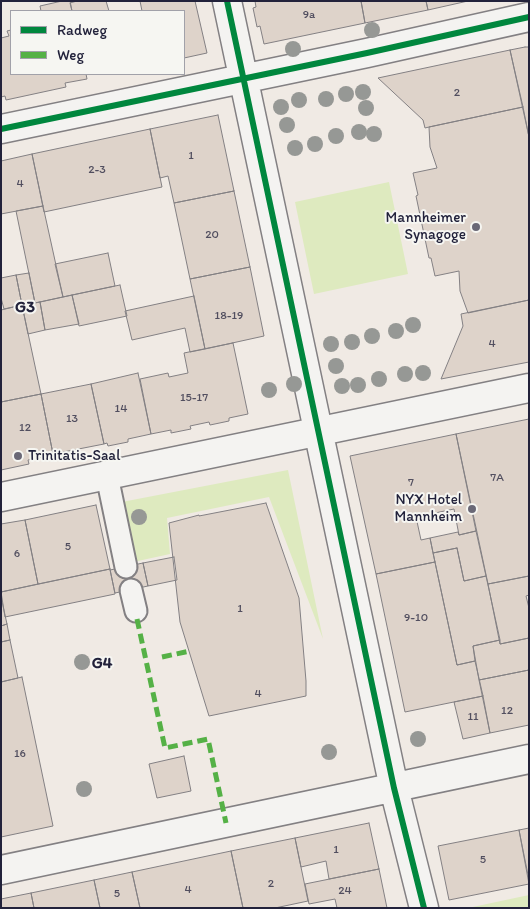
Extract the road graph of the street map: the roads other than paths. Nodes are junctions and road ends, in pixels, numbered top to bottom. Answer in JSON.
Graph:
{"nodes":[{"id":1,"x":226,"y":1,"type":"edge"},
{"id":2,"x":529,"y":17,"type":"edge"},
{"id":3,"x":243,"y":78,"type":"junction"},
{"id":4,"x":1,"y":129,"type":"edge"},
{"id":5,"x":529,"y":388,"type":"edge"},
{"id":6,"x":318,"y":432,"type":"junction"},
{"id":7,"x":107,"y":476,"type":"junction"},
{"id":8,"x":1,"y":497,"type":"edge"},
{"id":9,"x":126,"y":567,"type":"dead end"},
{"id":10,"x":131,"y":590,"type":"dead end"},
{"id":11,"x":136,"y":611,"type":"dead end"},
{"id":12,"x":529,"y":759,"type":"edge"},
{"id":13,"x":394,"y":788,"type":"junction"},
{"id":14,"x":1,"y":870,"type":"edge"},
{"id":15,"x":424,"y":908,"type":"edge"}],
"edges":[{"from":1,"to":3,"type":"street"},
{"from":2,"to":3,"type":"street"},
{"from":3,"to":4,"type":"street"},
{"from":3,"to":6,"type":"street"},
{"from":5,"to":6,"type":"street"},
{"from":6,"to":7,"type":"street"},
{"from":6,"to":13,"type":"street"},
{"from":7,"to":8,"type":"street"},
{"from":7,"to":9,"type":"lane"},
{"from":10,"to":11,"type":"lane"},
{"from":12,"to":13,"type":"street"},
{"from":13,"to":14,"type":"street"},
{"from":13,"to":15,"type":"street"}]}
